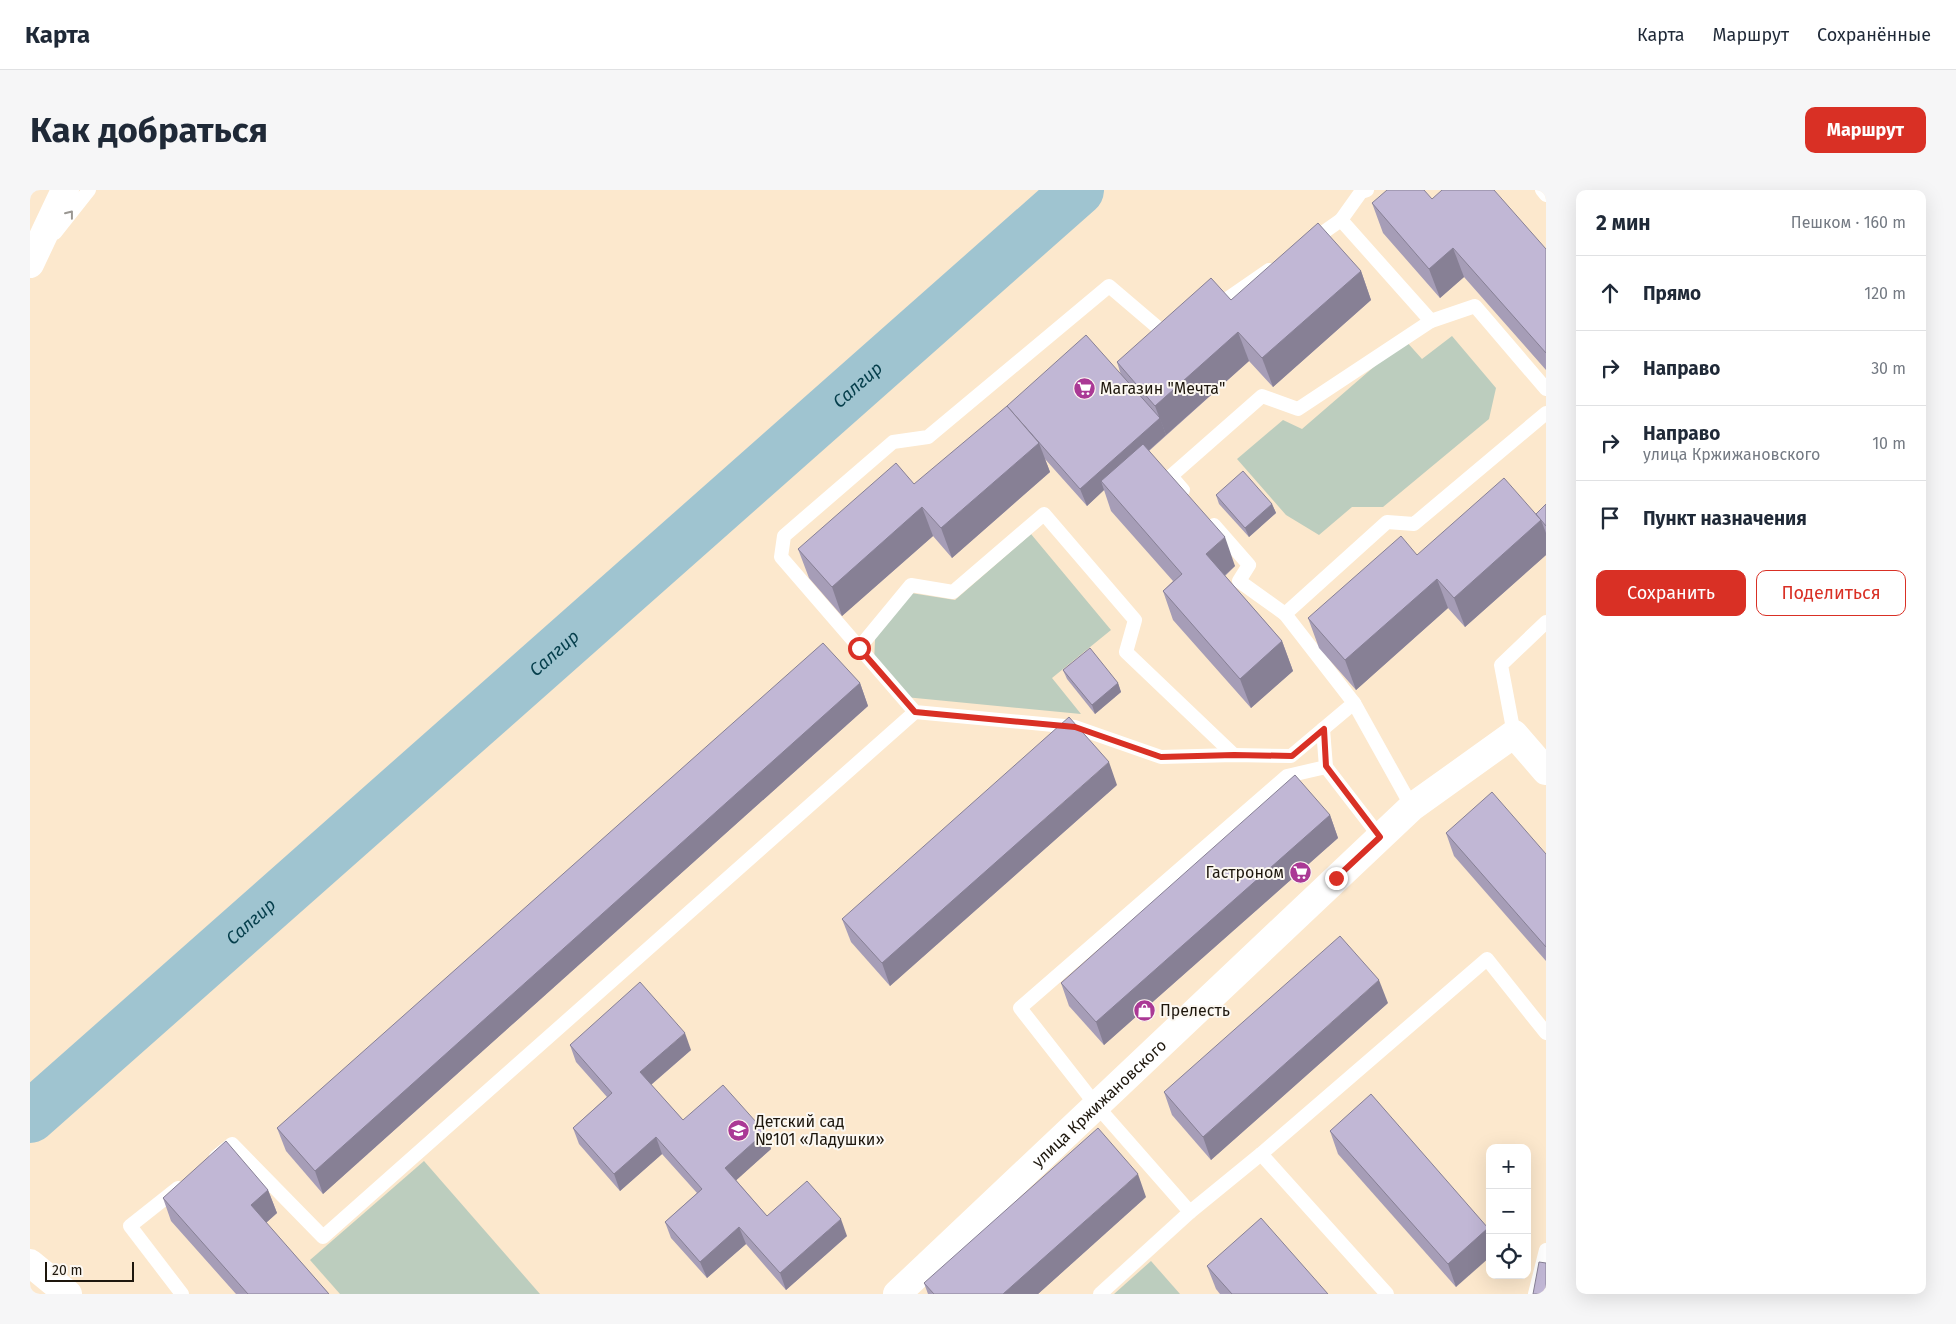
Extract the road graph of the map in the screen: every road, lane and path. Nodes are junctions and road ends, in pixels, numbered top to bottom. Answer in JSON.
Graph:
{"nodes":[{"id":1,"x":65,"y":190,"type":"edge"},
{"id":2,"x":89,"y":190,"type":"edge"},
{"id":3,"x":1367,"y":190,"type":"edge"},
{"id":4,"x":1542,"y":190,"type":"edge"},
{"id":5,"x":1546,"y":195,"type":"edge"},
{"id":6,"x":1341,"y":220,"type":"junction"},
{"id":7,"x":1300,"y":248,"type":"edge"},
{"id":8,"x":1283,"y":260,"type":"edge"},
{"id":9,"x":30,"y":265,"type":"edge"},
{"id":10,"x":1202,"y":316,"type":"edge"},
{"id":11,"x":1431,"y":321,"type":"junction"},
{"id":12,"x":1185,"y":328,"type":"edge"},
{"id":13,"x":1546,"y":389,"type":"edge"},
{"id":14,"x":1546,"y":412,"type":"edge"},
{"id":15,"x":1190,"y":498,"type":"edge"},
{"id":16,"x":1203,"y":513,"type":"edge"},
{"id":17,"x":1285,"y":614,"type":"junction"},
{"id":18,"x":1546,"y":622,"type":"edge"},
{"id":19,"x":859,"y":648,"type":"junction"},
{"id":20,"x":1354,"y":703,"type":"junction"},
{"id":21,"x":915,"y":712,"type":"junction"},
{"id":22,"x":1324,"y":729,"type":"junction"},
{"id":23,"x":1514,"y":734,"type":"junction"},
{"id":24,"x":1234,"y":755,"type":"junction"},
{"id":25,"x":1326,"y":766,"type":"junction"},
{"id":26,"x":1546,"y":771,"type":"edge"},
{"id":27,"x":1412,"y":807,"type":"junction"},
{"id":28,"x":1380,"y":837,"type":"junction"},
{"id":29,"x":1546,"y":1033,"type":"edge"},
{"id":30,"x":1096,"y":1106,"type":"junction"},
{"id":31,"x":1261,"y":1154,"type":"junction"},
{"id":32,"x":203,"y":1167,"type":"edge"},
{"id":33,"x":188,"y":1179,"type":"edge"},
{"id":34,"x":1190,"y":1212,"type":"junction"},
{"id":35,"x":1546,"y":1250,"type":"edge"},
{"id":36,"x":30,"y":1263,"type":"edge"},
{"id":37,"x":68,"y":1294,"type":"edge"},
{"id":38,"x":182,"y":1294,"type":"edge"},
{"id":39,"x":897,"y":1294,"type":"edge"},
{"id":40,"x":1100,"y":1294,"type":"edge"},
{"id":41,"x":1387,"y":1294,"type":"edge"},
{"id":42,"x":1535,"y":1294,"type":"edge"}],
"edges":[{"from":1,"to":9,"type":"street"},
{"from":9,"to":2,"type":"lane","one_way":true},
{"from":3,"to":6,"type":"lane"},
{"from":4,"to":5,"type":"lane"},
{"from":6,"to":7,"type":"lane"},
{"from":6,"to":11,"type":"lane"},
{"from":8,"to":10,"type":"lane"},
{"from":11,"to":13,"type":"lane"},
{"from":11,"to":15,"type":"lane"},
{"from":12,"to":19,"type":"lane"},
{"from":14,"to":17,"type":"lane"},
{"from":16,"to":17,"type":"lane"},
{"from":17,"to":20,"type":"lane"},
{"from":18,"to":23,"type":"lane"},
{"from":19,"to":21,"type":"lane"},
{"from":19,"to":24,"type":"lane"},
{"from":20,"to":22,"type":"lane"},
{"from":20,"to":27,"type":"lane"},
{"from":21,"to":24,"type":"lane"},
{"from":21,"to":32,"type":"lane"},
{"from":22,"to":24,"type":"lane"},
{"from":22,"to":25,"type":"lane"},
{"from":23,"to":26,"type":"street"},
{"from":23,"to":27,"type":"street","name":"улица Кржижановского"},
{"from":25,"to":28,"type":"lane"},
{"from":25,"to":30,"type":"lane"},
{"from":27,"to":28,"type":"street","name":"улица Кржижановского"},
{"from":28,"to":30,"type":"street","name":"улица Кржижановского"},
{"from":29,"to":31,"type":"lane"},
{"from":30,"to":34,"type":"lane"},
{"from":30,"to":39,"type":"street","name":"улица Кржижановского"},
{"from":31,"to":34,"type":"lane"},
{"from":31,"to":41,"type":"lane"},
{"from":33,"to":38,"type":"lane"},
{"from":34,"to":40,"type":"lane"},
{"from":35,"to":42,"type":"lane"},
{"from":36,"to":37,"type":"street"}]}
